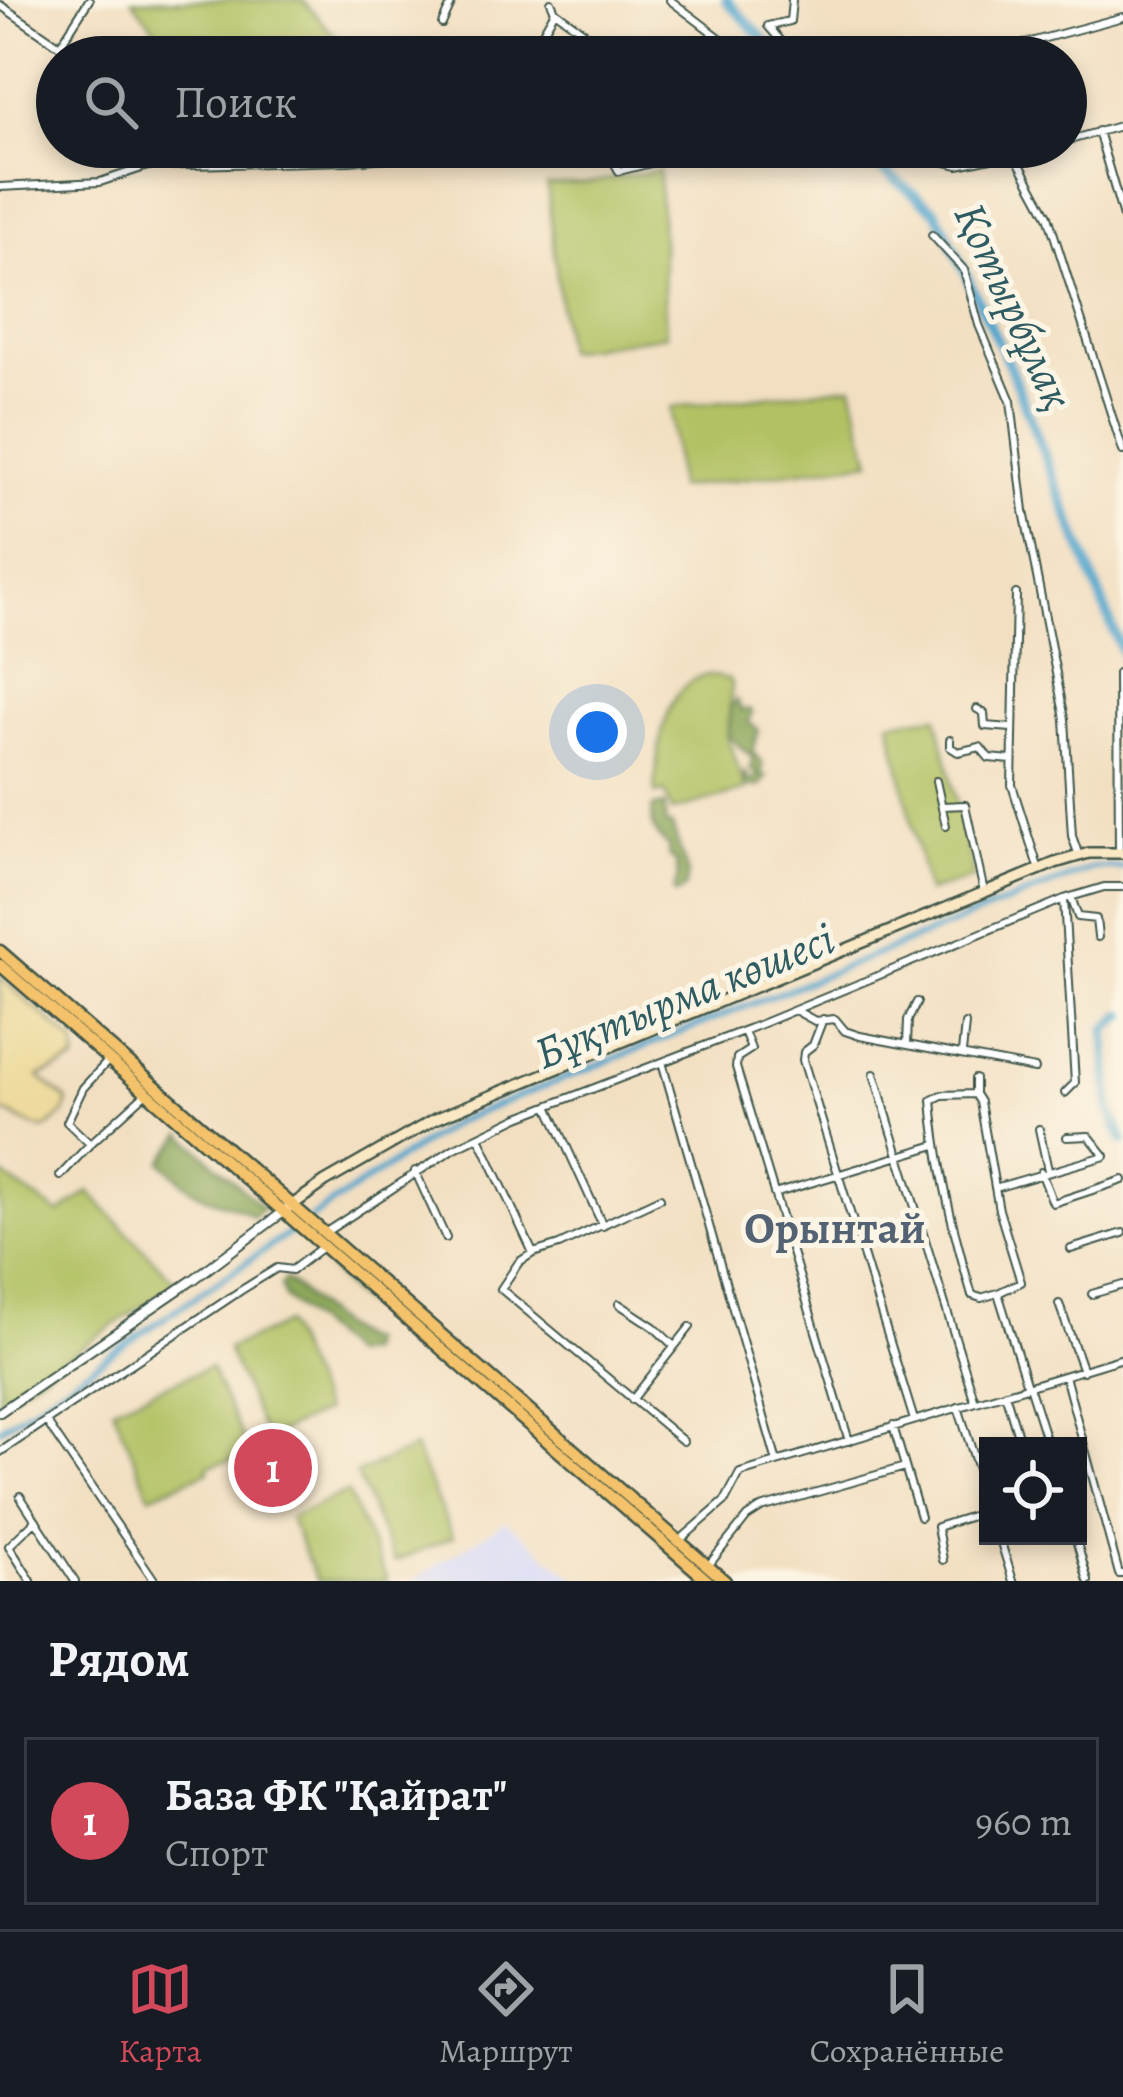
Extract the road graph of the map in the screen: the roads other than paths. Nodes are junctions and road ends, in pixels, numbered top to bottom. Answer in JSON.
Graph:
{"nodes":[{"id":1,"x":89,"y":0,"type":"edge"},
{"id":2,"x":453,"y":0,"type":"edge"},
{"id":3,"x":550,"y":0,"type":"edge"},
{"id":4,"x":670,"y":0,"type":"edge"},
{"id":5,"x":792,"y":0,"type":"edge"},
{"id":6,"x":0,"y":4,"type":"edge"},
{"id":7,"x":555,"y":11,"type":"junction"},
{"id":8,"x":1123,"y":17,"type":"edge"},
{"id":9,"x":442,"y":24,"type":"dead end"},
{"id":10,"x":48,"y":36,"type":"edge"},
{"id":11,"x":67,"y":36,"type":"edge"},
{"id":12,"x":541,"y":36,"type":"edge"},
{"id":13,"x":589,"y":36,"type":"edge"},
{"id":14,"x":717,"y":36,"type":"edge"},
{"id":15,"x":777,"y":36,"type":"edge"},
{"id":16,"x":1053,"y":36,"type":"edge"},
{"id":17,"x":1123,"y":125,"type":"edge"},
{"id":18,"x":1098,"y":131,"type":"junction"},
{"id":19,"x":1087,"y":134,"type":"edge"},
{"id":20,"x":152,"y":168,"type":"edge"},
{"id":21,"x":1022,"y":168,"type":"edge"},
{"id":22,"x":0,"y":188,"type":"edge"},
{"id":23,"x":1123,"y":217,"type":"edge"},
{"id":24,"x":932,"y":235,"type":"dead end"},
{"id":25,"x":1123,"y":451,"type":"edge"},
{"id":26,"x":1016,"y":594,"type":"dead end"},
{"id":27,"x":1118,"y":673,"type":"dead end"},
{"id":28,"x":977,"y":709,"type":"dead end"},
{"id":29,"x":1012,"y":728,"type":"junction"},
{"id":30,"x":950,"y":740,"type":"dead end"},
{"id":31,"x":1012,"y":760,"type":"junction"},
{"id":32,"x":936,"y":781,"type":"dead end"},
{"id":33,"x":942,"y":806,"type":"junction"},
{"id":34,"x":946,"y":826,"type":"dead end"},
{"id":35,"x":1121,"y":853,"type":"edge"},
{"id":36,"x":1084,"y":855,"type":"junction"},
{"id":37,"x":1039,"y":870,"type":"junction"},
{"id":38,"x":1123,"y":887,"type":"edge"},
{"id":39,"x":985,"y":892,"type":"junction"},
{"id":40,"x":1067,"y":898,"type":"junction"},
{"id":41,"x":1098,"y":937,"type":"dead end"},
{"id":42,"x":0,"y":952,"type":"edge"},
{"id":43,"x":0,"y":965,"type":"edge"},
{"id":44,"x":917,"y":1002,"type":"dead end"},
{"id":45,"x":796,"y":1010,"type":"junction"},
{"id":46,"x":823,"y":1019,"type":"junction"},
{"id":47,"x":73,"y":1022,"type":"junction"},
{"id":48,"x":965,"y":1024,"type":"dead end"},
{"id":49,"x":744,"y":1030,"type":"junction"},
{"id":50,"x":907,"y":1044,"type":"junction"},
{"id":51,"x":962,"y":1053,"type":"junction"},
{"id":52,"x":109,"y":1060,"type":"junction"},
{"id":53,"x":662,"y":1062,"type":"junction"},
{"id":54,"x":1035,"y":1069,"type":"dead end"},
{"id":55,"x":874,"y":1074,"type":"dead end"},
{"id":56,"x":975,"y":1079,"type":"dead end"},
{"id":57,"x":146,"y":1093,"type":"junction"},
{"id":58,"x":1065,"y":1093,"type":"dead end"},
{"id":59,"x":975,"y":1094,"type":"junction"},
{"id":60,"x":548,"y":1106,"type":"junction"},
{"id":61,"x":186,"y":1120,"type":"junction"},
{"id":62,"x":1039,"y":1129,"type":"dead end"},
{"id":63,"x":478,"y":1136,"type":"junction"},
{"id":64,"x":1067,"y":1137,"type":"dead end"},
{"id":65,"x":90,"y":1144,"type":"junction"},
{"id":66,"x":936,"y":1144,"type":"junction"},
{"id":67,"x":899,"y":1156,"type":"junction"},
{"id":68,"x":416,"y":1171,"type":"junction"},
{"id":69,"x":1045,"y":1171,"type":"junction"},
{"id":70,"x":60,"y":1176,"type":"dead end"},
{"id":71,"x":837,"y":1176,"type":"junction"},
{"id":72,"x":1123,"y":1180,"type":"edge"},
{"id":73,"x":994,"y":1188,"type":"junction"},
{"id":74,"x":775,"y":1194,"type":"junction"},
{"id":75,"x":660,"y":1198,"type":"dead end"},
{"id":76,"x":287,"y":1212,"type":"junction"},
{"id":77,"x":603,"y":1226,"type":"junction"},
{"id":78,"x":321,"y":1232,"type":"junction"},
{"id":79,"x":1123,"y":1233,"type":"edge"},
{"id":80,"x":446,"y":1238,"type":"dead end"},
{"id":81,"x":321,"y":1248,"type":"junction"},
{"id":82,"x":1071,"y":1249,"type":"dead end"},
{"id":83,"x":533,"y":1253,"type":"junction"},
{"id":84,"x":1123,"y":1285,"type":"edge"},
{"id":85,"x":998,"y":1293,"type":"junction"},
{"id":86,"x":1092,"y":1294,"type":"dead end"},
{"id":87,"x":619,"y":1304,"type":"dead end"},
{"id":88,"x":1059,"y":1304,"type":"dead end"},
{"id":89,"x":690,"y":1327,"type":"dead end"},
{"id":90,"x":674,"y":1346,"type":"junction"},
{"id":91,"x":1123,"y":1358,"type":"edge"},
{"id":92,"x":1083,"y":1371,"type":"junction"},
{"id":93,"x":1065,"y":1376,"type":"junction"},
{"id":94,"x":1028,"y":1386,"type":"junction"},
{"id":95,"x":1005,"y":1393,"type":"junction"},
{"id":96,"x":632,"y":1400,"type":"junction"},
{"id":97,"x":975,"y":1402,"type":"junction"},
{"id":98,"x":958,"y":1407,"type":"junction"},
{"id":99,"x":0,"y":1412,"type":"edge"},
{"id":100,"x":914,"y":1420,"type":"junction"},
{"id":101,"x":46,"y":1421,"type":"junction"},
{"id":102,"x":892,"y":1426,"type":"junction"},
{"id":103,"x":1018,"y":1437,"type":"edge"},
{"id":104,"x":1045,"y":1437,"type":"edge"},
{"id":105,"x":849,"y":1441,"type":"junction"},
{"id":106,"x":683,"y":1442,"type":"dead end"},
{"id":107,"x":0,"y":1452,"type":"edge"},
{"id":108,"x":777,"y":1462,"type":"junction"},
{"id":109,"x":904,"y":1467,"type":"junction"},
{"id":110,"x":979,"y":1472,"type":"edge"},
{"id":111,"x":1092,"y":1477,"type":"junction"},
{"id":112,"x":1087,"y":1478,"type":"edge"},
{"id":113,"x":20,"y":1496,"type":"dead end"},
{"id":114,"x":979,"y":1513,"type":"edge"},
{"id":115,"x":638,"y":1514,"type":"junction"},
{"id":116,"x":920,"y":1517,"type":"dead end"},
{"id":117,"x":36,"y":1520,"type":"junction"},
{"id":118,"x":679,"y":1541,"type":"junction"},
{"id":119,"x":1002,"y":1545,"type":"edge"},
{"id":120,"x":1078,"y":1545,"type":"edge"},
{"id":121,"x":943,"y":1560,"type":"dead end"},
{"id":122,"x":705,"y":1574,"type":"edge"},
{"id":123,"x":1123,"y":1574,"type":"edge"},
{"id":124,"x":31,"y":1581,"type":"edge"},
{"id":125,"x":75,"y":1581,"type":"edge"},
{"id":126,"x":155,"y":1581,"type":"edge"},
{"id":127,"x":724,"y":1581,"type":"edge"},
{"id":128,"x":1013,"y":1581,"type":"edge"},
{"id":129,"x":1088,"y":1581,"type":"edge"}],
"edges":[{"from":1,"to":11,"type":"street"},
{"from":2,"to":9,"type":"street"},
{"from":3,"to":7,"type":"street"},
{"from":4,"to":14,"type":"street"},
{"from":5,"to":15,"type":"street"},
{"from":6,"to":10,"type":"street"},
{"from":7,"to":12,"type":"street"},
{"from":7,"to":13,"type":"street"},
{"from":8,"to":16,"type":"street"},
{"from":17,"to":18,"type":"street"},
{"from":18,"to":19,"type":"street"},
{"from":18,"to":23,"type":"street"},
{"from":20,"to":22,"type":"street"},
{"from":21,"to":25,"type":"street"},
{"from":24,"to":36,"type":"street"},
{"from":26,"to":29,"type":"street"},
{"from":27,"to":35,"type":"street"},
{"from":28,"to":29,"type":"street"},
{"from":29,"to":31,"type":"street"},
{"from":30,"to":31,"type":"street"},
{"from":31,"to":37,"type":"street"},
{"from":32,"to":33,"type":"street"},
{"from":33,"to":34,"type":"street"},
{"from":33,"to":39,"type":"street"},
{"from":35,"to":36,"type":"main road"},
{"from":36,"to":37,"type":"main road"},
{"from":37,"to":39,"type":"main road"},
{"from":38,"to":40,"type":"street"},
{"from":39,"to":76,"type":"main road"},
{"from":40,"to":41,"type":"street"},
{"from":40,"to":45,"type":"street"},
{"from":40,"to":58,"type":"street"},
{"from":42,"to":47,"type":"main road"},
{"from":43,"to":47,"type":"main road"},
{"from":44,"to":50,"type":"street"},
{"from":45,"to":46,"type":"street"},
{"from":45,"to":49,"type":"street"},
{"from":46,"to":50,"type":"street"},
{"from":46,"to":71,"type":"street"},
{"from":47,"to":52,"type":"main road"},
{"from":47,"to":61,"type":"main road"},
{"from":48,"to":51,"type":"street"},
{"from":49,"to":53,"type":"street"},
{"from":49,"to":74,"type":"street"},
{"from":50,"to":51,"type":"street"},
{"from":51,"to":54,"type":"street"},
{"from":52,"to":57,"type":"main road"},
{"from":52,"to":65,"type":"street"},
{"from":53,"to":60,"type":"street"},
{"from":53,"to":108,"type":"street"},
{"from":55,"to":67,"type":"street"},
{"from":56,"to":59,"type":"street"},
{"from":57,"to":61,"type":"main road"},
{"from":57,"to":65,"type":"street"},
{"from":59,"to":66,"type":"street"},
{"from":59,"to":73,"type":"street"},
{"from":60,"to":63,"type":"street"},
{"from":60,"to":77,"type":"street"},
{"from":61,"to":76,"type":"main road"},
{"from":62,"to":69,"type":"street"},
{"from":63,"to":68,"type":"street"},
{"from":63,"to":83,"type":"street"},
{"from":64,"to":69,"type":"street"},
{"from":65,"to":70,"type":"street"},
{"from":66,"to":67,"type":"street"},
{"from":66,"to":85,"type":"street"},
{"from":67,"to":71,"type":"street"},
{"from":67,"to":97,"type":"street"},
{"from":68,"to":78,"type":"street"},
{"from":68,"to":80,"type":"street"},
{"from":69,"to":72,"type":"street"},
{"from":69,"to":73,"type":"street"},
{"from":71,"to":74,"type":"street"},
{"from":71,"to":100,"type":"street"},
{"from":73,"to":85,"type":"street"},
{"from":74,"to":105,"type":"street"},
{"from":75,"to":77,"type":"street"},
{"from":76,"to":78,"type":"main road"},
{"from":76,"to":81,"type":"main road"},
{"from":76,"to":99,"type":"street"},
{"from":77,"to":83,"type":"street"},
{"from":78,"to":115,"type":"main road"},
{"from":79,"to":82,"type":"street"},
{"from":81,"to":101,"type":"street"},
{"from":81,"to":115,"type":"main road"},
{"from":83,"to":96,"type":"street"},
{"from":84,"to":86,"type":"street"},
{"from":85,"to":94,"type":"street"},
{"from":87,"to":90,"type":"street"},
{"from":88,"to":92,"type":"street"},
{"from":89,"to":90,"type":"street"},
{"from":90,"to":96,"type":"street"},
{"from":91,"to":92,"type":"street"},
{"from":92,"to":93,"type":"street"},
{"from":93,"to":94,"type":"street"},
{"from":93,"to":111,"type":"street"},
{"from":94,"to":95,"type":"street"},
{"from":94,"to":104,"type":"street"},
{"from":95,"to":97,"type":"street"},
{"from":95,"to":103,"type":"street"},
{"from":96,"to":106,"type":"street"},
{"from":97,"to":98,"type":"street"},
{"from":98,"to":100,"type":"street"},
{"from":98,"to":110,"type":"street"},
{"from":100,"to":102,"type":"street"},
{"from":101,"to":107,"type":"street"},
{"from":101,"to":126,"type":"street"},
{"from":102,"to":105,"type":"street"},
{"from":102,"to":109,"type":"street"},
{"from":105,"to":108,"type":"street"},
{"from":108,"to":118,"type":"street"},
{"from":109,"to":116,"type":"street"},
{"from":109,"to":122,"type":"street"},
{"from":111,"to":112,"type":"street"},
{"from":111,"to":123,"type":"street"},
{"from":113,"to":117,"type":"street"},
{"from":114,"to":121,"type":"street"},
{"from":115,"to":118,"type":"main road"},
{"from":115,"to":122,"type":"main road"},
{"from":117,"to":124,"type":"street"},
{"from":117,"to":125,"type":"street"},
{"from":118,"to":122,"type":"main road"},
{"from":119,"to":128,"type":"street"},
{"from":120,"to":129,"type":"street"},
{"from":122,"to":127,"type":"main road"}]}
